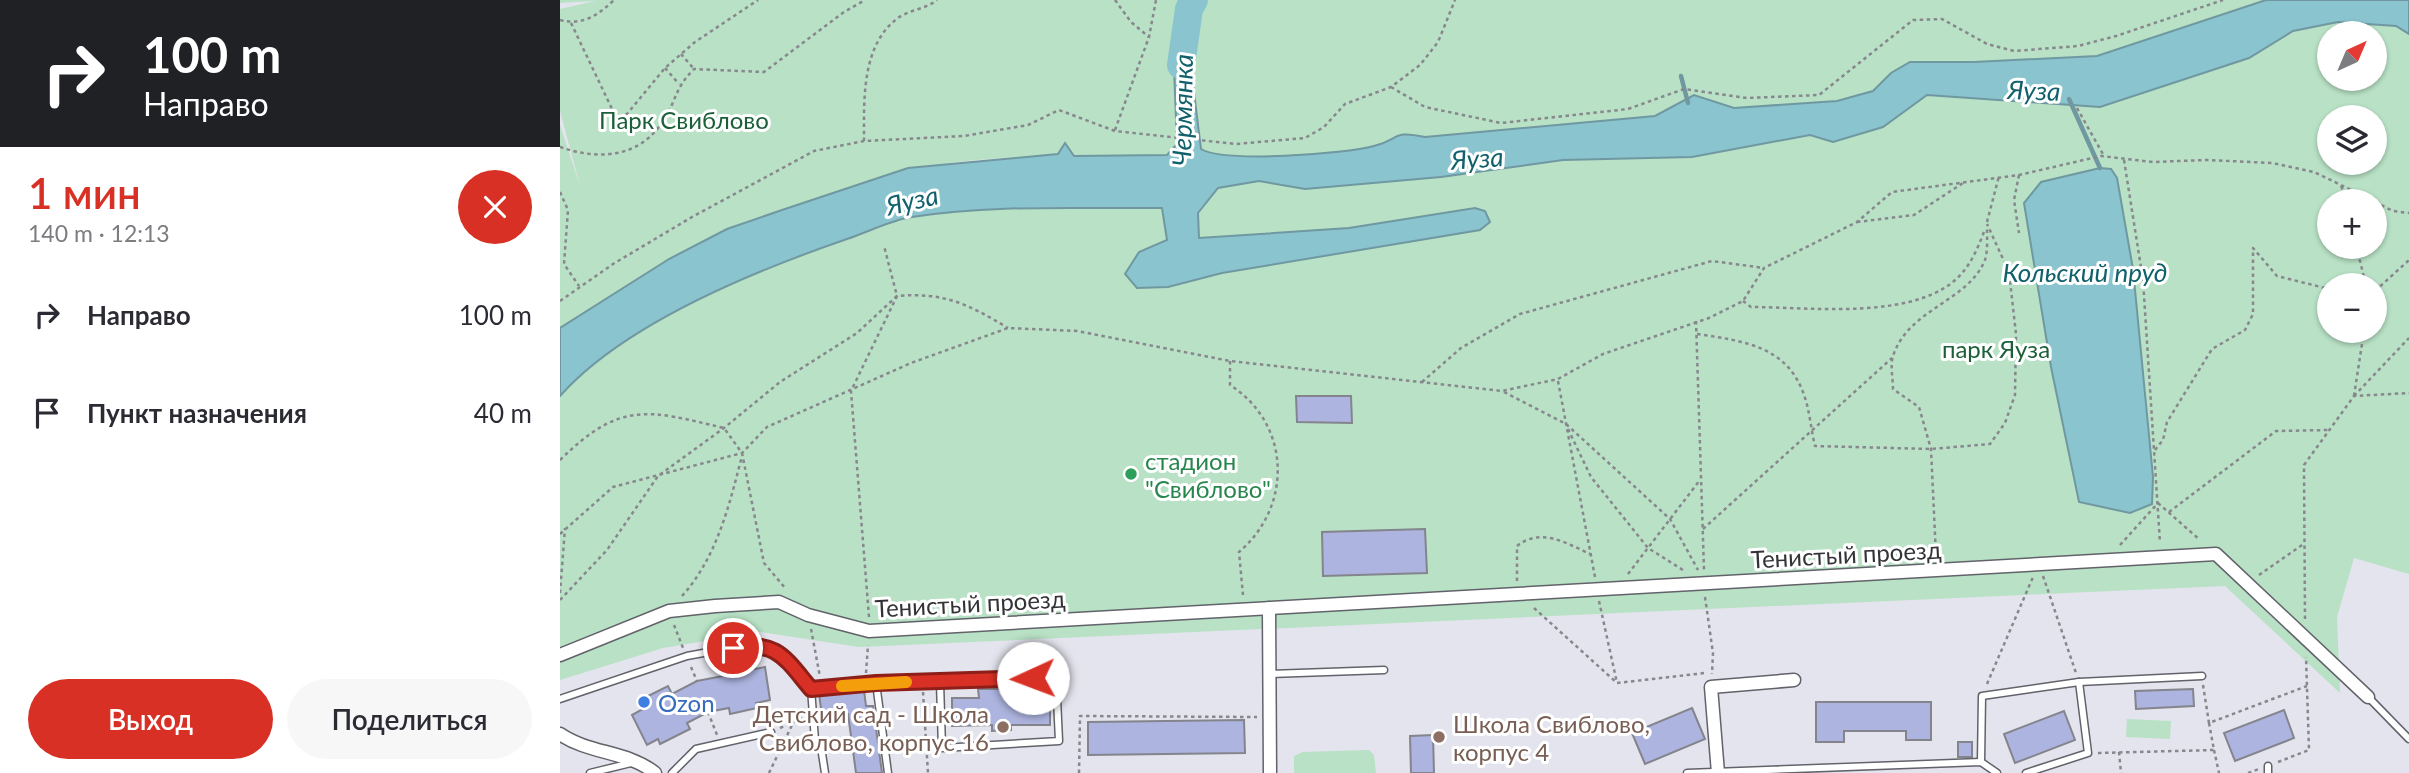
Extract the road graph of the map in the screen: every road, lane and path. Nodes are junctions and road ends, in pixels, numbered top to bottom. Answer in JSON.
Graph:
{"nodes":[{"id":1,"x":614,"y":0,"type":"edge"},
{"id":2,"x":758,"y":0,"type":"edge"},
{"id":3,"x":865,"y":0,"type":"edge"},
{"id":4,"x":937,"y":0,"type":"edge"},
{"id":5,"x":1115,"y":0,"type":"edge"},
{"id":6,"x":1156,"y":0,"type":"edge"},
{"id":7,"x":1455,"y":0,"type":"edge"},
{"id":8,"x":2223,"y":0,"type":"edge"},
{"id":9,"x":560,"y":20,"type":"edge"},
{"id":10,"x":571,"y":23,"type":"junction"},
{"id":11,"x":1149,"y":37,"type":"junction"},
{"id":12,"x":681,"y":54,"type":"junction"},
{"id":13,"x":665,"y":68,"type":"junction"},
{"id":14,"x":694,"y":69,"type":"junction"},
{"id":15,"x":679,"y":83,"type":"junction"},
{"id":16,"x":1391,"y":87,"type":"junction"},
{"id":17,"x":2077,"y":108,"type":"dead end"},
{"id":18,"x":1115,"y":131,"type":"junction"},
{"id":19,"x":864,"y":141,"type":"junction"},
{"id":20,"x":560,"y":147,"type":"edge"},
{"id":21,"x":2103,"y":156,"type":"junction"},
{"id":22,"x":2124,"y":159,"type":"junction"},
{"id":23,"x":2019,"y":175,"type":"junction"},
{"id":24,"x":1999,"y":176,"type":"junction"},
{"id":25,"x":1965,"y":181,"type":"junction"},
{"id":26,"x":2340,"y":184,"type":"junction"},
{"id":27,"x":2342,"y":189,"type":"edge"},
{"id":28,"x":2350,"y":189,"type":"edge"},
{"id":29,"x":560,"y":192,"type":"edge"},
{"id":30,"x":2387,"y":208,"type":"edge"},
{"id":31,"x":2409,"y":213,"type":"edge"},
{"id":32,"x":1857,"y":222,"type":"junction"},
{"id":33,"x":1987,"y":224,"type":"junction"},
{"id":34,"x":2019,"y":233,"type":"dead end"},
{"id":35,"x":884,"y":246,"type":"dead end"},
{"id":36,"x":2409,"y":260,"type":"edge"},
{"id":37,"x":1764,"y":268,"type":"junction"},
{"id":38,"x":2387,"y":280,"type":"edge"},
{"id":39,"x":579,"y":286,"type":"junction"},
{"id":40,"x":2317,"y":286,"type":"edge"},
{"id":41,"x":897,"y":296,"type":"junction"},
{"id":42,"x":560,"y":301,"type":"edge"},
{"id":43,"x":1743,"y":301,"type":"junction"},
{"id":44,"x":1696,"y":321,"type":"junction"},
{"id":45,"x":1008,"y":328,"type":"junction"},
{"id":46,"x":1697,"y":334,"type":"junction"},
{"id":47,"x":2409,"y":338,"type":"edge"},
{"id":48,"x":2362,"y":343,"type":"edge"},
{"id":49,"x":1892,"y":358,"type":"junction"},
{"id":50,"x":1230,"y":361,"type":"junction"},
{"id":51,"x":1558,"y":379,"type":"junction"},
{"id":52,"x":1422,"y":382,"type":"junction"},
{"id":53,"x":851,"y":391,"type":"junction"},
{"id":54,"x":1502,"y":391,"type":"junction"},
{"id":55,"x":2409,"y":393,"type":"edge"},
{"id":56,"x":2354,"y":396,"type":"junction"},
{"id":57,"x":1566,"y":424,"type":"junction"},
{"id":58,"x":724,"y":428,"type":"junction"},
{"id":59,"x":2329,"y":430,"type":"junction"},
{"id":60,"x":1811,"y":431,"type":"junction"},
{"id":61,"x":1931,"y":449,"type":"junction"},
{"id":62,"x":2155,"y":450,"type":"junction"},
{"id":63,"x":742,"y":453,"type":"junction"},
{"id":64,"x":560,"y":460,"type":"edge"},
{"id":65,"x":658,"y":476,"type":"junction"},
{"id":66,"x":1702,"y":478,"type":"junction"},
{"id":67,"x":2158,"y":503,"type":"junction"},
{"id":68,"x":2169,"y":512,"type":"junction"},
{"id":69,"x":1670,"y":519,"type":"junction"},
{"id":70,"x":565,"y":528,"type":"junction"},
{"id":71,"x":1703,"y":529,"type":"junction"},
{"id":72,"x":560,"y":534,"type":"edge"},
{"id":73,"x":2305,"y":543,"type":"junction"},
{"id":74,"x":1648,"y":548,"type":"junction"},
{"id":75,"x":1590,"y":554,"type":"junction"},
{"id":76,"x":2216,"y":554,"type":"junction"},
{"id":77,"x":2161,"y":557,"type":"junction"},
{"id":78,"x":2106,"y":560,"type":"junction"},
{"id":79,"x":2039,"y":564,"type":"junction"},
{"id":80,"x":1937,"y":569,"type":"junction"},
{"id":81,"x":2249,"y":582,"type":"junction"},
{"id":82,"x":1704,"y":583,"type":"junction"},
{"id":83,"x":1617,"y":588,"type":"junction"},
{"id":84,"x":1597,"y":589,"type":"junction"},
{"id":85,"x":560,"y":593,"type":"edge"},
{"id":86,"x":790,"y":594,"type":"dead end"},
{"id":87,"x":1517,"y":594,"type":"junction"},
{"id":88,"x":1243,"y":597,"type":"dead end"},
{"id":89,"x":560,"y":600,"type":"edge"},
{"id":90,"x":1269,"y":608,"type":"junction"},
{"id":91,"x":668,"y":611,"type":"junction"},
{"id":92,"x":808,"y":615,"type":"junction"},
{"id":93,"x":869,"y":631,"type":"junction"},
{"id":94,"x":2305,"y":637,"type":"junction"},
{"id":95,"x":560,"y":655,"type":"edge"},
{"id":96,"x":1384,"y":670,"type":"dead end"},
{"id":97,"x":1712,"y":673,"type":"junction"},
{"id":98,"x":1270,"y":674,"type":"junction"},
{"id":99,"x":2202,"y":676,"type":"joint"},
{"id":100,"x":1794,"y":680,"type":"dead end"},
{"id":101,"x":922,"y":681,"type":"junction"},
{"id":102,"x":940,"y":681,"type":"junction"},
{"id":103,"x":2079,"y":682,"type":"junction"},
{"id":104,"x":876,"y":683,"type":"junction"},
{"id":105,"x":1617,"y":683,"type":"junction"},
{"id":106,"x":866,"y":684,"type":"junction"},
{"id":107,"x":1741,"y":684,"type":"junction"},
{"id":108,"x":2307,"y":686,"type":"junction"},
{"id":109,"x":821,"y":688,"type":"junction"},
{"id":110,"x":811,"y":689,"type":"junction"},
{"id":111,"x":1982,"y":696,"type":"junction"},
{"id":112,"x":2368,"y":697,"type":"joint"},
{"id":113,"x":560,"y":699,"type":"edge"},
{"id":114,"x":708,"y":712,"type":"dead end"},
{"id":115,"x":813,"y":714,"type":"junction"},
{"id":116,"x":1270,"y":718,"type":"junction"},
{"id":117,"x":793,"y":723,"type":"junction"},
{"id":118,"x":2209,"y":723,"type":"junction"},
{"id":119,"x":771,"y":732,"type":"joint"},
{"id":120,"x":560,"y":734,"type":"edge"},
{"id":121,"x":2409,"y":739,"type":"edge"},
{"id":122,"x":720,"y":744,"type":"junction"},
{"id":123,"x":2214,"y":750,"type":"junction"},
{"id":124,"x":2119,"y":752,"type":"junction"},
{"id":125,"x":2088,"y":753,"type":"junction"},
{"id":126,"x":641,"y":761,"type":"junction"},
{"id":127,"x":1981,"y":762,"type":"junction"},
{"id":128,"x":2268,"y":769,"type":"edge"},
{"id":129,"x":1718,"y":772,"type":"edge"},
{"id":130,"x":590,"y":773,"type":"edge"},
{"id":131,"x":655,"y":773,"type":"edge"},
{"id":132,"x":672,"y":773,"type":"edge"},
{"id":133,"x":769,"y":773,"type":"edge"},
{"id":134,"x":825,"y":773,"type":"edge"},
{"id":135,"x":887,"y":773,"type":"edge"},
{"id":136,"x":928,"y":773,"type":"edge"},
{"id":137,"x":1079,"y":773,"type":"edge"},
{"id":138,"x":1270,"y":773,"type":"edge"},
{"id":139,"x":1688,"y":773,"type":"edge"},
{"id":140,"x":1997,"y":773,"type":"edge"},
{"id":141,"x":2026,"y":773,"type":"edge"},
{"id":142,"x":2121,"y":773,"type":"edge"},
{"id":143,"x":2219,"y":773,"type":"edge"}],
"edges":[{"from":1,"to":10,"type":"path"},
{"from":2,"to":12,"type":"path"},
{"from":3,"to":14,"type":"path"},
{"from":4,"to":19,"type":"path"},
{"from":5,"to":11,"type":"path"},
{"from":6,"to":11,"type":"path"},
{"from":7,"to":16,"type":"path"},
{"from":8,"to":16,"type":"path"},
{"from":9,"to":10,"type":"path"},
{"from":10,"to":13,"type":"path"},
{"from":11,"to":18,"type":"path"},
{"from":12,"to":13,"type":"path"},
{"from":12,"to":14,"type":"path"},
{"from":13,"to":15,"type":"path"},
{"from":14,"to":15,"type":"path"},
{"from":15,"to":20,"type":"path"},
{"from":16,"to":18,"type":"path"},
{"from":17,"to":21,"type":"path"},
{"from":18,"to":19,"type":"path"},
{"from":19,"to":39,"type":"path"},
{"from":21,"to":22,"type":"path"},
{"from":21,"to":23,"type":"path"},
{"from":22,"to":26,"type":"path"},
{"from":22,"to":62,"type":"path"},
{"from":23,"to":24,"type":"path"},
{"from":23,"to":34,"type":"path"},
{"from":24,"to":25,"type":"path"},
{"from":24,"to":33,"type":"path"},
{"from":25,"to":32,"type":"path"},
{"from":25,"to":32,"type":"path"},
{"from":26,"to":27,"type":"path"},
{"from":26,"to":28,"type":"path"},
{"from":29,"to":39,"type":"path"},
{"from":30,"to":31,"type":"path"},
{"from":32,"to":37,"type":"path"},
{"from":33,"to":43,"type":"path"},
{"from":33,"to":49,"type":"path"},
{"from":33,"to":61,"type":"path"},
{"from":35,"to":41,"type":"path"},
{"from":36,"to":38,"type":"path"},
{"from":37,"to":43,"type":"path"},
{"from":37,"to":52,"type":"path"},
{"from":39,"to":42,"type":"path"},
{"from":40,"to":62,"type":"path"},
{"from":41,"to":45,"type":"path"},
{"from":41,"to":53,"type":"path"},
{"from":41,"to":58,"type":"path"},
{"from":43,"to":44,"type":"path"},
{"from":44,"to":46,"type":"path"},
{"from":44,"to":51,"type":"path"},
{"from":45,"to":50,"type":"path"},
{"from":45,"to":53,"type":"path"},
{"from":46,"to":60,"type":"path"},
{"from":46,"to":66,"type":"path"},
{"from":47,"to":56,"type":"path"},
{"from":48,"to":56,"type":"path"},
{"from":49,"to":60,"type":"path"},
{"from":49,"to":61,"type":"path"},
{"from":50,"to":52,"type":"path"},
{"from":50,"to":88,"type":"path"},
{"from":51,"to":54,"type":"path"},
{"from":51,"to":57,"type":"path"},
{"from":52,"to":54,"type":"path"},
{"from":53,"to":63,"type":"path"},
{"from":53,"to":93,"type":"path"},
{"from":54,"to":57,"type":"path"},
{"from":55,"to":56,"type":"path"},
{"from":56,"to":59,"type":"path"},
{"from":57,"to":69,"type":"path"},
{"from":57,"to":74,"type":"path"},
{"from":57,"to":75,"type":"path"},
{"from":58,"to":63,"type":"path"},
{"from":58,"to":64,"type":"path"},
{"from":58,"to":65,"type":"path"},
{"from":59,"to":68,"type":"path"},
{"from":59,"to":73,"type":"path"},
{"from":60,"to":61,"type":"path"},
{"from":60,"to":71,"type":"path"},
{"from":61,"to":80,"type":"path"},
{"from":62,"to":67,"type":"path"},
{"from":63,"to":65,"type":"path"},
{"from":63,"to":86,"type":"path"},
{"from":63,"to":91,"type":"path"},
{"from":65,"to":70,"type":"path"},
{"from":65,"to":89,"type":"path"},
{"from":66,"to":69,"type":"path"},
{"from":66,"to":71,"type":"path"},
{"from":67,"to":68,"type":"path"},
{"from":67,"to":77,"type":"path"},
{"from":67,"to":78,"type":"path"},
{"from":68,"to":76,"type":"path"},
{"from":69,"to":74,"type":"path"},
{"from":69,"to":82,"type":"path"},
{"from":70,"to":72,"type":"path"},
{"from":70,"to":85,"type":"path"},
{"from":71,"to":82,"type":"path"},
{"from":73,"to":81,"type":"path"},
{"from":73,"to":94,"type":"path"},
{"from":74,"to":82,"type":"path"},
{"from":74,"to":83,"type":"path"},
{"from":75,"to":84,"type":"path"},
{"from":75,"to":87,"type":"path"},
{"from":76,"to":77,"type":"street","name":"Тенистый проезд"},
{"from":76,"to":81,"type":"street"},
{"from":77,"to":78,"type":"street","name":"Тенистый проезд"},
{"from":78,"to":79,"type":"street","name":"Тенистый проезд"},
{"from":79,"to":80,"type":"street","name":"Тенистый проезд"},
{"from":79,"to":103,"type":"path"},
{"from":79,"to":111,"type":"path"},
{"from":80,"to":82,"type":"street","name":"Тенистый проезд"},
{"from":81,"to":94,"type":"street"},
{"from":82,"to":83,"type":"street","name":"Тенистый проезд"},
{"from":82,"to":97,"type":"path"},
{"from":83,"to":84,"type":"street","name":"Тенистый проезд"},
{"from":84,"to":87,"type":"street","name":"Тенистый проезд"},
{"from":84,"to":105,"type":"path"},
{"from":87,"to":90,"type":"street","name":"Тенистый проезд"},
{"from":87,"to":105,"type":"path"},
{"from":90,"to":93,"type":"street","name":"Тенистый проезд"},
{"from":90,"to":98,"type":"street"},
{"from":91,"to":92,"type":"street","name":"Тенистый проезд"},
{"from":91,"to":95,"type":"street","name":"Тенистый проезд"},
{"from":92,"to":93,"type":"street","name":"Тенистый проезд"},
{"from":92,"to":109,"type":"path"},
{"from":93,"to":106,"type":"path"},
{"from":94,"to":108,"type":"path"},
{"from":94,"to":112,"type":"street"},
{"from":96,"to":98,"type":"lane"},
{"from":97,"to":105,"type":"path"},
{"from":97,"to":107,"type":"path"},
{"from":98,"to":116,"type":"street"},
{"from":99,"to":103,"type":"lane"},
{"from":99,"to":118,"type":"path"},
{"from":100,"to":107,"type":"street"},
{"from":101,"to":102,"type":"lane"},
{"from":101,"to":104,"type":"lane"},
{"from":101,"to":136,"type":"path"},
{"from":102,"to":102,"type":"lane"},
{"from":103,"to":111,"type":"lane"},
{"from":103,"to":125,"type":"lane"},
{"from":104,"to":106,"type":"lane"},
{"from":104,"to":135,"type":"lane"},
{"from":106,"to":109,"type":"lane"},
{"from":107,"to":129,"type":"street"},
{"from":108,"to":118,"type":"path"},
{"from":108,"to":128,"type":"path"},
{"from":109,"to":110,"type":"lane"},
{"from":110,"to":113,"type":"lane"},
{"from":110,"to":115,"type":"lane"},
{"from":111,"to":127,"type":"lane"},
{"from":112,"to":121,"type":"lane"},
{"from":114,"to":122,"type":"path"},
{"from":115,"to":117,"type":"path"},
{"from":115,"to":134,"type":"lane"},
{"from":116,"to":137,"type":"path"},
{"from":116,"to":138,"type":"street"},
{"from":117,"to":119,"type":"path"},
{"from":117,"to":133,"type":"path"},
{"from":118,"to":123,"type":"path"},
{"from":119,"to":122,"type":"lane"},
{"from":120,"to":126,"type":"street"},
{"from":122,"to":132,"type":"lane"},
{"from":123,"to":124,"type":"path"},
{"from":123,"to":143,"type":"path"},
{"from":124,"to":125,"type":"path"},
{"from":124,"to":142,"type":"path"},
{"from":125,"to":141,"type":"lane"},
{"from":126,"to":130,"type":"lane"},
{"from":126,"to":131,"type":"street"},
{"from":127,"to":129,"type":"lane"},
{"from":127,"to":140,"type":"lane"},
{"from":129,"to":139,"type":"lane"}]}
